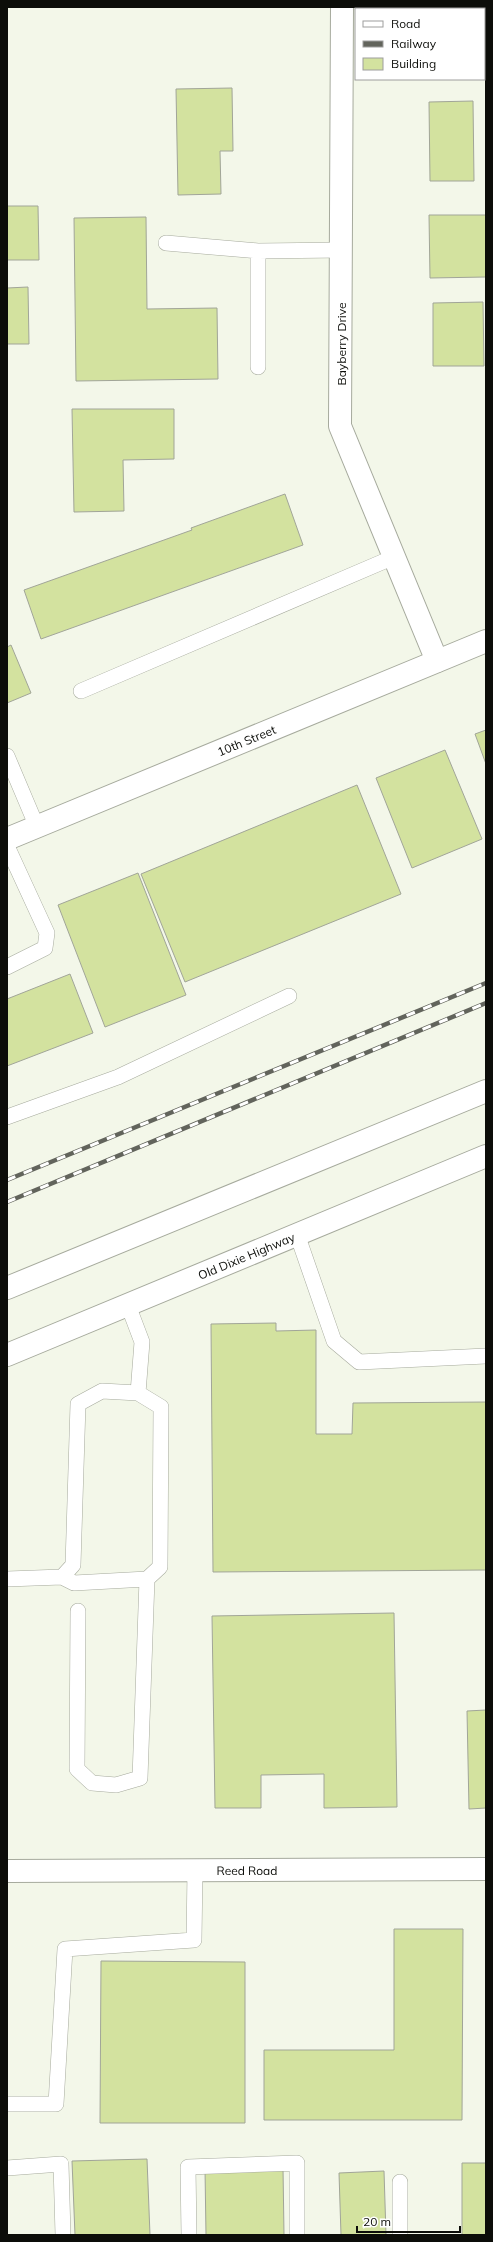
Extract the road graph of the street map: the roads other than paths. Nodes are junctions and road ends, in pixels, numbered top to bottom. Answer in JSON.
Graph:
{"nodes":[{"id":1,"x":342,"y":7,"type":"edge"},
{"id":2,"x":166,"y":243,"type":"dead end"},
{"id":3,"x":341,"y":250,"type":"junction"},
{"id":4,"x":258,"y":251,"type":"junction"},
{"id":5,"x":258,"y":368,"type":"dead end"},
{"id":6,"x":394,"y":557,"type":"junction"},
{"id":7,"x":486,"y":641,"type":"edge"},
{"id":8,"x":437,"y":661,"type":"junction"},
{"id":9,"x":81,"y":691,"type":"dead end"},
{"id":10,"x":7,"y":756,"type":"edge"},
{"id":11,"x":37,"y":827,"type":"junction"},
{"id":12,"x":7,"y":840,"type":"edge"},
{"id":13,"x":7,"y":846,"type":"edge"},
{"id":14,"x":7,"y":967,"type":"edge"},
{"id":15,"x":289,"y":996,"type":"dead end"},
{"id":16,"x":486,"y":1091,"type":"edge"},
{"id":17,"x":7,"y":1117,"type":"edge"},
{"id":18,"x":486,"y":1156,"type":"edge"},
{"id":19,"x":297,"y":1234,"type":"junction"},
{"id":20,"x":7,"y":1288,"type":"edge"},
{"id":21,"x":128,"y":1305,"type":"junction"},
{"id":22,"x":7,"y":1355,"type":"edge"},
{"id":23,"x":486,"y":1356,"type":"edge"},
{"id":24,"x":138,"y":1393,"type":"junction"},
{"id":25,"x":62,"y":1577,"type":"junction"},
{"id":26,"x":7,"y":1579,"type":"edge"},
{"id":27,"x":146,"y":1579,"type":"junction"},
{"id":28,"x":78,"y":1611,"type":"dead end"},
{"id":29,"x":486,"y":1869,"type":"edge"},
{"id":30,"x":195,"y":1870,"type":"junction"},
{"id":31,"x":7,"y":1871,"type":"edge"},
{"id":32,"x":7,"y":2104,"type":"edge"},
{"id":33,"x":7,"y":2168,"type":"edge"},
{"id":34,"x":400,"y":2182,"type":"dead end"},
{"id":35,"x":63,"y":2235,"type":"edge"},
{"id":36,"x":189,"y":2235,"type":"edge"},
{"id":37,"x":297,"y":2235,"type":"edge"},
{"id":38,"x":400,"y":2235,"type":"edge"}],
"edges":[{"from":1,"to":3,"type":"street","name":"Bayberry Drive"},
{"from":2,"to":4,"type":"lane"},
{"from":3,"to":4,"type":"lane"},
{"from":3,"to":6,"type":"street","name":"Bayberry Drive"},
{"from":4,"to":5,"type":"lane"},
{"from":6,"to":8,"type":"street","name":"Bayberry Drive"},
{"from":6,"to":9,"type":"lane"},
{"from":7,"to":8,"type":"street","name":"10th Street"},
{"from":8,"to":11,"type":"street","name":"10th Street"},
{"from":10,"to":11,"type":"lane"},
{"from":11,"to":12,"type":"street","name":"10th Street"},
{"from":13,"to":14,"type":"lane"},
{"from":15,"to":17,"type":"lane"},
{"from":16,"to":20,"type":"street"},
{"from":18,"to":19,"type":"street","name":"Old Dixie Highway"},
{"from":19,"to":21,"type":"street","name":"Old Dixie Highway"},
{"from":19,"to":23,"type":"lane"},
{"from":21,"to":22,"type":"street","name":"Old Dixie Highway"},
{"from":21,"to":24,"type":"lane"},
{"from":24,"to":25,"type":"lane"},
{"from":24,"to":27,"type":"lane"},
{"from":25,"to":26,"type":"lane"},
{"from":25,"to":27,"type":"lane"},
{"from":27,"to":28,"type":"lane"},
{"from":29,"to":30,"type":"street","name":"Reed Road"},
{"from":30,"to":31,"type":"street","name":"Reed Road"},
{"from":30,"to":32,"type":"lane"},
{"from":33,"to":35,"type":"lane"},
{"from":34,"to":38,"type":"lane"},
{"from":36,"to":37,"type":"lane"}]}
